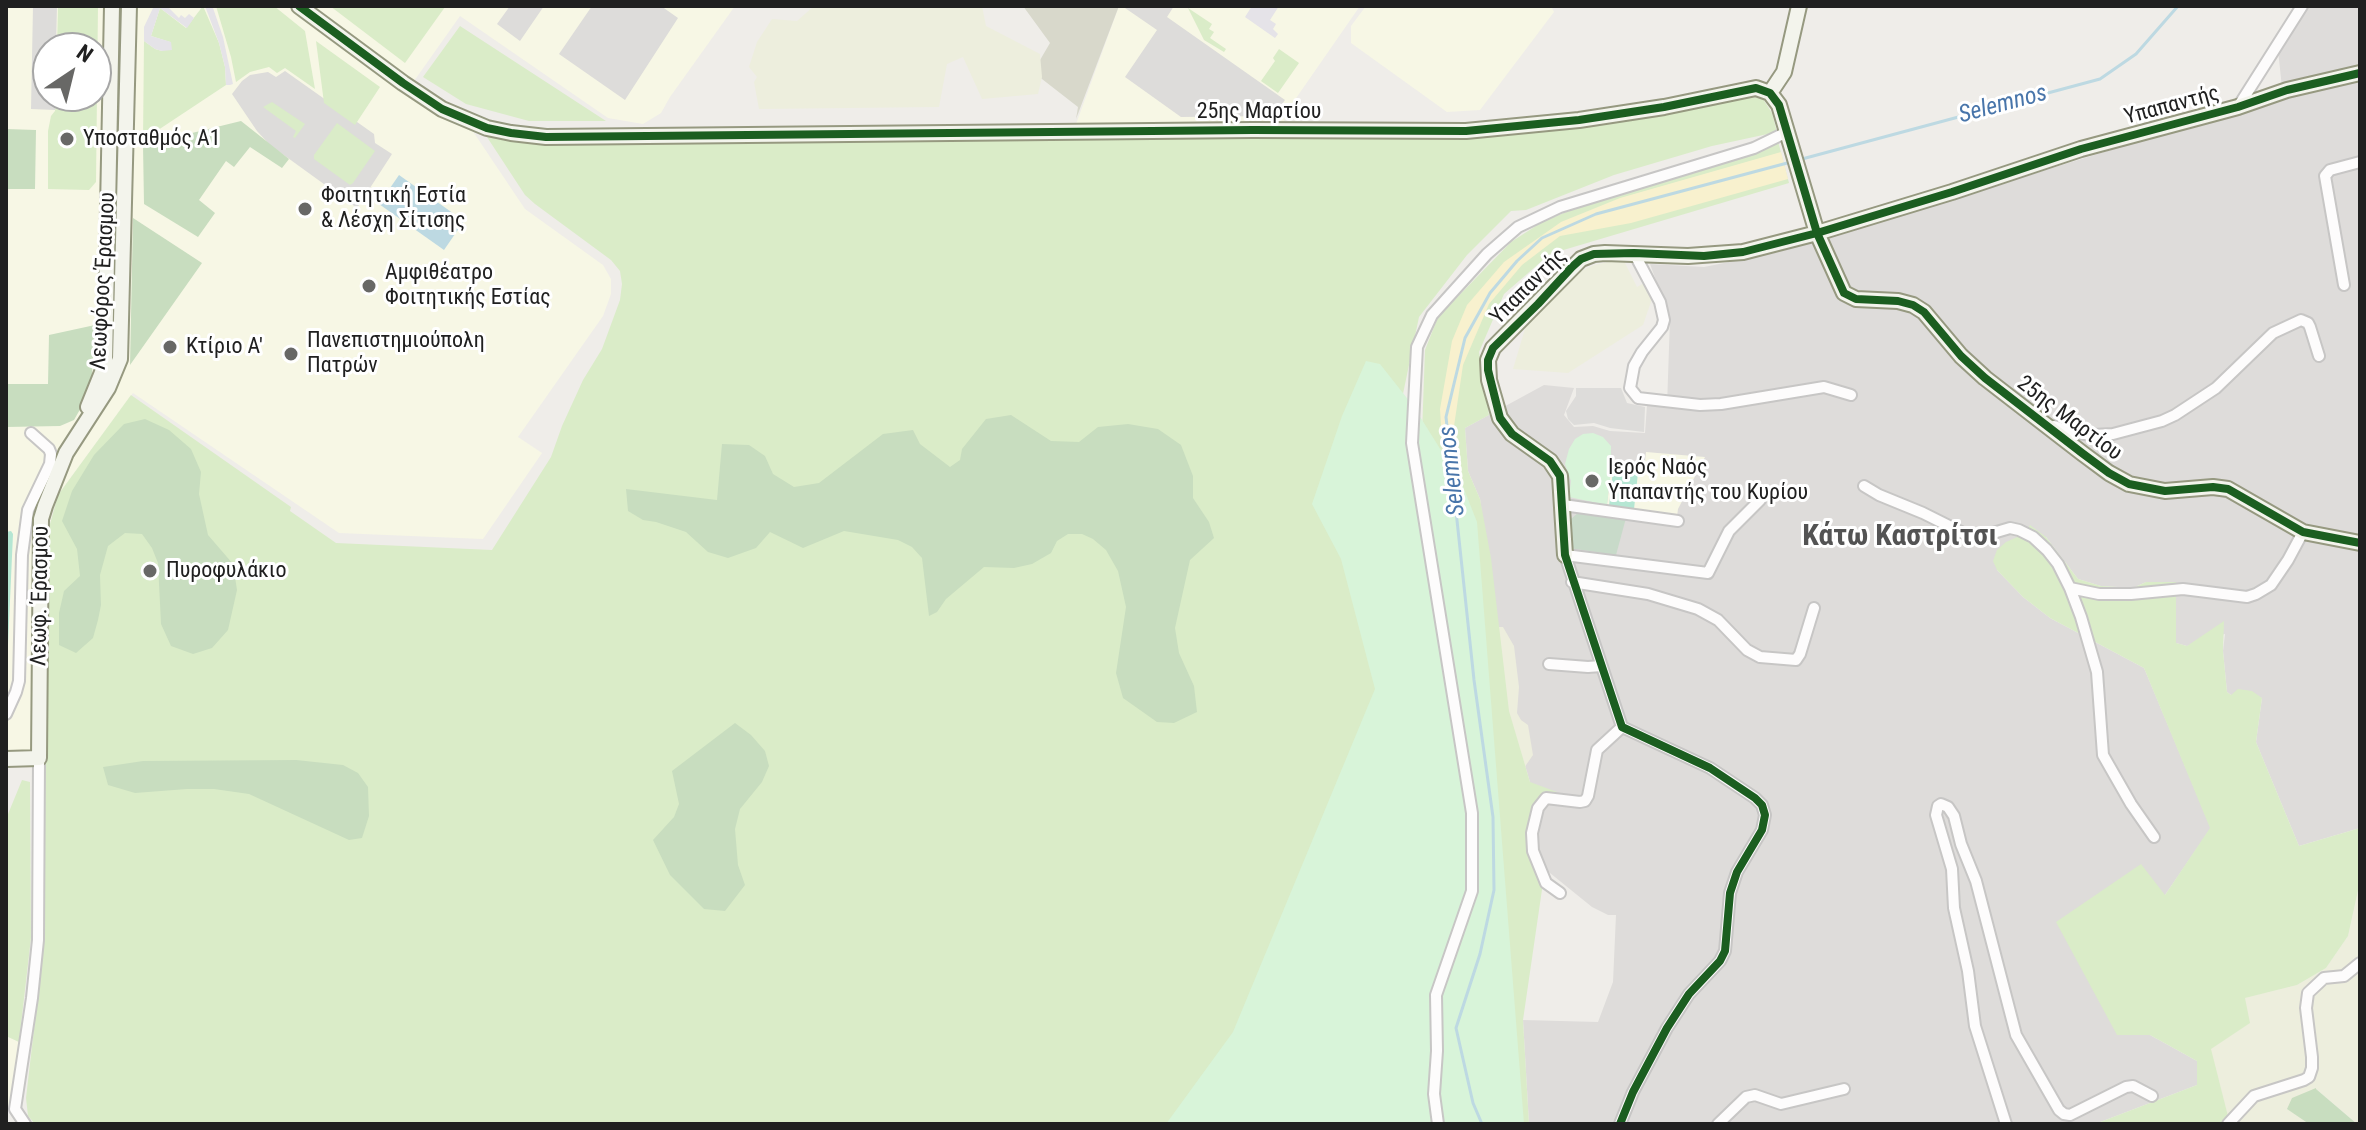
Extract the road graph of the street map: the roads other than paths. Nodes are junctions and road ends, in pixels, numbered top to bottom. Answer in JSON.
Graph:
{"nodes":[{"id":1,"x":112,"y":6,"type":"edge"},
{"id":2,"x":129,"y":6,"type":"edge"},
{"id":3,"x":299,"y":6,"type":"edge"},
{"id":4,"x":1799,"y":6,"type":"edge"},
{"id":5,"x":2302,"y":6,"type":"edge"},
{"id":6,"x":2360,"y":73,"type":"edge"},
{"id":7,"x":1770,"y":93,"type":"junction"},
{"id":8,"x":2238,"y":107,"type":"junction"},
{"id":9,"x":1789,"y":139,"type":"junction"},
{"id":10,"x":2360,"y":162,"type":"edge"},
{"id":11,"x":1817,"y":233,"type":"junction"},
{"id":12,"x":1634,"y":253,"type":"junction"},
{"id":13,"x":2344,"y":285,"type":"dead end"},
{"id":14,"x":2319,"y":356,"type":"dead end"},
{"id":15,"x":1851,"y":395,"type":"dead end"},
{"id":16,"x":2051,"y":428,"type":"junction"},
{"id":17,"x":31,"y":433,"type":"dead end"},
{"id":18,"x":74,"y":440,"type":"junction"},
{"id":19,"x":54,"y":466,"type":"junction"},
{"id":20,"x":1864,"y":486,"type":"dead end"},
{"id":21,"x":1760,"y":500,"type":"dead end"},
{"id":22,"x":1563,"y":505,"type":"junction"},
{"id":23,"x":1678,"y":521,"type":"dead end"},
{"id":24,"x":2303,"y":532,"type":"junction"},
{"id":25,"x":2360,"y":543,"type":"edge"},
{"id":26,"x":1565,"y":555,"type":"junction"},
{"id":27,"x":1572,"y":582,"type":"junction"},
{"id":28,"x":2070,"y":588,"type":"junction"},
{"id":29,"x":1814,"y":608,"type":"dead end"},
{"id":30,"x":1549,"y":664,"type":"dead end"},
{"id":31,"x":1601,"y":666,"type":"junction"},
{"id":32,"x":6,"y":714,"type":"edge"},
{"id":33,"x":1622,"y":727,"type":"junction"},
{"id":34,"x":39,"y":758,"type":"junction"},
{"id":35,"x":6,"y":759,"type":"edge"},
{"id":36,"x":2154,"y":837,"type":"dead end"},
{"id":37,"x":1560,"y":893,"type":"dead end"},
{"id":38,"x":2360,"y":963,"type":"edge"},
{"id":39,"x":1844,"y":1089,"type":"dead end"},
{"id":40,"x":2152,"y":1096,"type":"dead end"},
{"id":41,"x":10,"y":1111,"type":"edge"},
{"id":42,"x":25,"y":1124,"type":"edge"},
{"id":43,"x":1438,"y":1124,"type":"edge"},
{"id":44,"x":1620,"y":1124,"type":"edge"},
{"id":45,"x":1718,"y":1124,"type":"edge"},
{"id":46,"x":2006,"y":1124,"type":"edge"},
{"id":47,"x":2228,"y":1124,"type":"edge"}],
"edges":[{"from":1,"to":18,"type":"street","name":"Λεωφόρος Έρασμου"},
{"from":2,"to":18,"type":"street","name":"Λεωφόρος Έρασμου"},
{"from":3,"to":7,"type":"street","name":"25ης Μαρτίου"},
{"from":4,"to":7,"type":"street"},
{"from":5,"to":8,"type":"street"},
{"from":6,"to":8,"type":"street","name":"Υπαπαντής"},
{"from":7,"to":9,"type":"street"},
{"from":8,"to":11,"type":"street","name":"Υπαπαντής"},
{"from":9,"to":11,"type":"street"},
{"from":9,"to":43,"type":"street"},
{"from":10,"to":13,"type":"street"},
{"from":11,"to":12,"type":"street","name":"Υπαπαντής"},
{"from":11,"to":16,"type":"street","name":"25ης Μαρτίου"},
{"from":12,"to":15,"type":"street"},
{"from":12,"to":22,"type":"street","name":"Υπαπαντής"},
{"from":14,"to":16,"type":"street"},
{"from":16,"to":24,"type":"street","name":"25ης Μαρτίου"},
{"from":17,"to":19,"type":"street"},
{"from":18,"to":19,"type":"street","name":"Λεωφ. Έρασμου"},
{"from":19,"to":32,"type":"street"},
{"from":19,"to":34,"type":"street","name":"Λεωφ. Έρασμου"},
{"from":20,"to":28,"type":"street"},
{"from":21,"to":26,"type":"street"},
{"from":22,"to":23,"type":"street"},
{"from":22,"to":26,"type":"street","name":"Υπαπαντής"},
{"from":24,"to":25,"type":"street","name":"25ης Μαρτίου"},
{"from":24,"to":28,"type":"street"},
{"from":26,"to":27,"type":"street","name":"Υπαπαντής"},
{"from":27,"to":29,"type":"street"},
{"from":27,"to":31,"type":"street","name":"Υπαπαντής"},
{"from":28,"to":36,"type":"street"},
{"from":30,"to":31,"type":"street"},
{"from":31,"to":33,"type":"street","name":"Υπαπαντής"},
{"from":33,"to":37,"type":"street"},
{"from":33,"to":44,"type":"street"},
{"from":34,"to":35,"type":"street"},
{"from":34,"to":41,"type":"street"},
{"from":38,"to":47,"type":"street"},
{"from":39,"to":45,"type":"street"},
{"from":40,"to":46,"type":"street"},
{"from":41,"to":42,"type":"street"}]}
